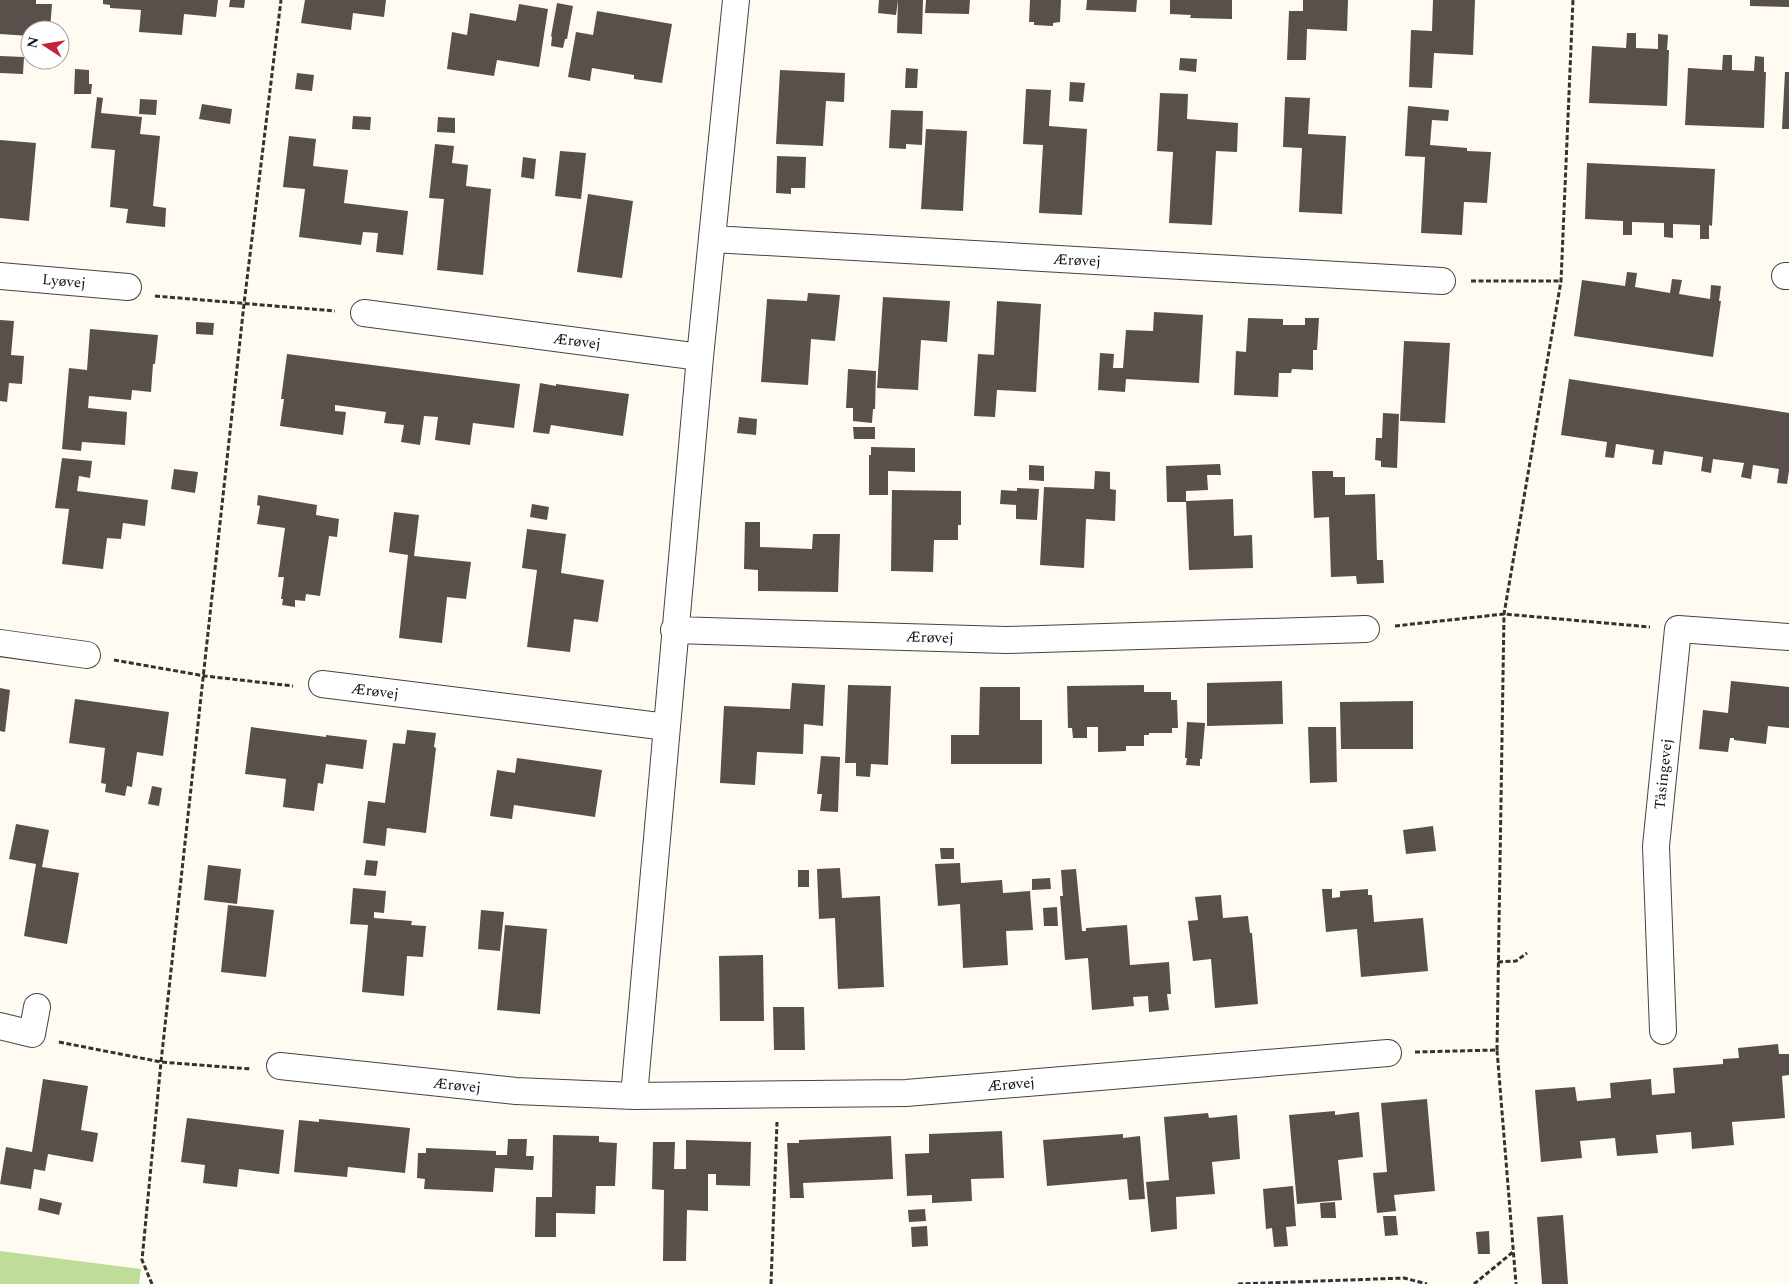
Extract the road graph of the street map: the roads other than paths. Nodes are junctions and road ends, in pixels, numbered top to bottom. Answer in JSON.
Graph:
{"nodes":[{"id":1,"x":736,"y":0,"type":"edge"},
{"id":2,"x":713,"y":239,"type":"junction"},
{"id":3,"x":0,"y":276,"type":"edge"},
{"id":4,"x":1442,"y":281,"type":"road end"},
{"id":5,"x":128,"y":287,"type":"road end"},
{"id":6,"x":364,"y":313,"type":"road end"},
{"id":7,"x":700,"y":357,"type":"junction"},
{"id":8,"x":1366,"y":629,"type":"road end"},
{"id":9,"x":674,"y":630,"type":"junction"},
{"id":10,"x":1789,"y":637,"type":"edge"},
{"id":11,"x":0,"y":643,"type":"edge"},
{"id":12,"x":87,"y":655,"type":"road end"},
{"id":13,"x":322,"y":684,"type":"road end"},
{"id":14,"x":667,"y":727,"type":"junction"},
{"id":15,"x":37,"y":1007,"type":"dead end"},
{"id":16,"x":0,"y":1026,"type":"edge"},
{"id":17,"x":1664,"y":1031,"type":"dead end"},
{"id":18,"x":1388,"y":1053,"type":"road end"},
{"id":19,"x":280,"y":1066,"type":"road end"},
{"id":20,"x":634,"y":1096,"type":"junction"}],
"edges":[{"from":1,"to":2,"type":"street"},
{"from":2,"to":4,"type":"street","name":"Ærøvej"},
{"from":2,"to":7,"type":"street"},
{"from":3,"to":5,"type":"street","name":"Lyøvej"},
{"from":6,"to":7,"type":"street","name":"Ærøvej"},
{"from":7,"to":9,"type":"street"},
{"from":8,"to":9,"type":"street","name":"Ærøvej"},
{"from":9,"to":14,"type":"street"},
{"from":10,"to":17,"type":"street","name":"Tåsingevej"},
{"from":11,"to":12,"type":"street"},
{"from":13,"to":14,"type":"street","name":"Ærøvej"},
{"from":14,"to":20,"type":"street"},
{"from":15,"to":16,"type":"street"},
{"from":18,"to":20,"type":"street","name":"Ærøvej"},
{"from":19,"to":20,"type":"street","name":"Ærøvej"}]}
